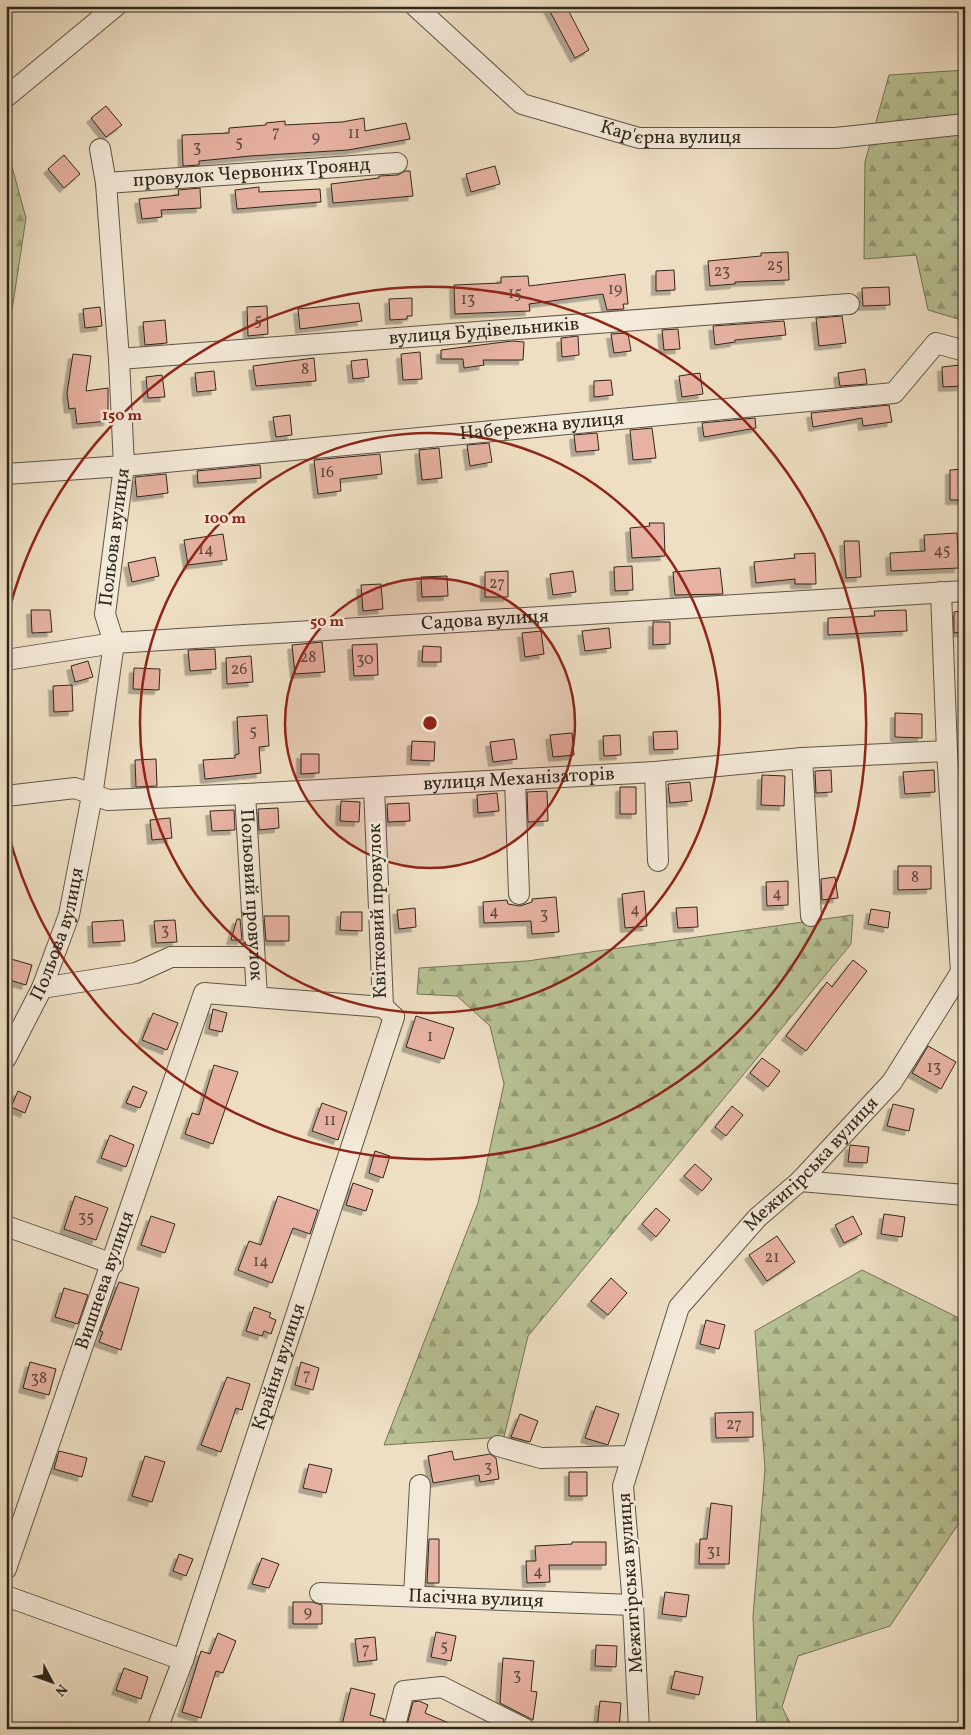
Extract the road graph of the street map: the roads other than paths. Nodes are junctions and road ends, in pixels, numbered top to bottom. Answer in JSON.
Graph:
{"nodes":[{"id":1,"x":116,"y":6,"type":"edge"},
{"id":2,"x":415,"y":6,"type":"edge"},
{"id":3,"x":6,"y":97,"type":"edge"},
{"id":4,"x":965,"y":124,"type":"edge"},
{"id":5,"x":100,"y":149,"type":"dead end"},
{"id":6,"x":398,"y":163,"type":"dead end"},
{"id":7,"x":106,"y":183,"type":"junction"},
{"id":8,"x":849,"y":304,"type":"dead end"},
{"id":9,"x":965,"y":351,"type":"edge"},
{"id":10,"x":119,"y":359,"type":"junction"},
{"id":11,"x":124,"y":466,"type":"junction"},
{"id":12,"x":6,"y":474,"type":"edge"},
{"id":13,"x":965,"y":591,"type":"edge"},
{"id":14,"x":941,"y":592,"type":"junction"},
{"id":15,"x":114,"y":643,"type":"junction"},
{"id":16,"x":6,"y":660,"type":"edge"},
{"id":17,"x":947,"y":752,"type":"junction"},
{"id":18,"x":802,"y":758,"type":"junction"},
{"id":19,"x":655,"y":772,"type":"junction"},
{"id":20,"x":515,"y":779,"type":"junction"},
{"id":21,"x":374,"y":787,"type":"junction"},
{"id":22,"x":245,"y":794,"type":"junction"},
{"id":23,"x":6,"y":796,"type":"edge"},
{"id":24,"x":92,"y":796,"type":"junction"},
{"id":25,"x":658,"y":861,"type":"dead end"},
{"id":26,"x":519,"y":894,"type":"dead end"},
{"id":27,"x":811,"y":916,"type":"dead end"},
{"id":28,"x":248,"y":957,"type":"dead end"},
{"id":29,"x":963,"y":972,"type":"edge"},
{"id":30,"x":42,"y":988,"type":"junction"},
{"id":31,"x":204,"y":993,"type":"joint"},
{"id":32,"x":257,"y":997,"type":"junction"},
{"id":33,"x":383,"y":1007,"type":"junction"},
{"id":34,"x":6,"y":1058,"type":"edge"},
{"id":35,"x":800,"y":1181,"type":"junction"},
{"id":36,"x":965,"y":1195,"type":"edge"},
{"id":37,"x":6,"y":1226,"type":"edge"},
{"id":38,"x":113,"y":1264,"type":"junction"},
{"id":39,"x":498,"y":1446,"type":"dead end"},
{"id":40,"x":632,"y":1456,"type":"junction"},
{"id":41,"x":420,"y":1485,"type":"dead end"},
{"id":42,"x":6,"y":1569,"type":"edge"},
{"id":43,"x":320,"y":1592,"type":"dead end"},
{"id":44,"x":6,"y":1596,"type":"edge"},
{"id":45,"x":414,"y":1596,"type":"junction"},
{"id":46,"x":633,"y":1605,"type":"junction"},
{"id":47,"x":183,"y":1660,"type":"junction"},
{"id":48,"x":157,"y":1729,"type":"edge"},
{"id":49,"x":394,"y":1729,"type":"edge"},
{"id":50,"x":524,"y":1729,"type":"edge"},
{"id":51,"x":639,"y":1729,"type":"edge"}],
"edges":[{"from":1,"to":3,"type":"street"},
{"from":2,"to":4,"type":"street","name":"Кар'єрна вулиця"},
{"from":5,"to":7,"type":"street","name":"Польова вулиця"},
{"from":6,"to":7,"type":"street","name":"провулок Червоних Троянд"},
{"from":7,"to":10,"type":"street","name":"Польова вулиця"},
{"from":8,"to":10,"type":"street","name":"вулиця Будівельників"},
{"from":9,"to":11,"type":"street","name":"Набережна вулиця"},
{"from":10,"to":11,"type":"street","name":"Польова вулиця"},
{"from":11,"to":12,"type":"street","name":"Набережна вулиця"},
{"from":11,"to":15,"type":"street","name":"Польова вулиця"},
{"from":13,"to":14,"type":"street","name":"Садова вулиця"},
{"from":14,"to":15,"type":"street","name":"Садова вулиця"},
{"from":14,"to":17,"type":"street","name":"Межигірська вулиця"},
{"from":15,"to":16,"type":"street","name":"Садова вулиця"},
{"from":15,"to":24,"type":"street","name":"Польова вулиця"},
{"from":17,"to":18,"type":"street","name":"вулиця Механізаторів"},
{"from":17,"to":29,"type":"street","name":"Межигірська вулиця"},
{"from":18,"to":19,"type":"street","name":"вулиця Механізаторів"},
{"from":18,"to":27,"type":"street"},
{"from":19,"to":20,"type":"street","name":"вулиця Механізаторів"},
{"from":19,"to":25,"type":"street"},
{"from":20,"to":21,"type":"street","name":"вулиця Механізаторів"},
{"from":20,"to":26,"type":"street"},
{"from":21,"to":22,"type":"street","name":"вулиця Механізаторів"},
{"from":21,"to":33,"type":"street","name":"Квітковий провулок"},
{"from":22,"to":24,"type":"street","name":"вулиця Механізаторів"},
{"from":22,"to":32,"type":"street","name":"Польовий провулок"},
{"from":23,"to":24,"type":"street","name":"вулиця Механізаторів"},
{"from":24,"to":30,"type":"street","name":"Польова вулиця"},
{"from":28,"to":30,"type":"street"},
{"from":29,"to":35,"type":"street","name":"Межигірська вулиця"},
{"from":30,"to":34,"type":"street","name":"Польова вулиця"},
{"from":31,"to":32,"type":"street","name":"Квітковий провулок"},
{"from":31,"to":38,"type":"street","name":"Вишнева вулиця"},
{"from":32,"to":33,"type":"street","name":"Квітковий провулок"},
{"from":33,"to":47,"type":"street","name":"Крайня вулиця"},
{"from":35,"to":36,"type":"street"},
{"from":35,"to":40,"type":"street","name":"Межигірська вулиця"},
{"from":37,"to":38,"type":"street"},
{"from":38,"to":42,"type":"street","name":"Вишнева вулиця"},
{"from":39,"to":40,"type":"street"},
{"from":40,"to":46,"type":"street","name":"Межигірська вулиця"},
{"from":41,"to":45,"type":"street"},
{"from":43,"to":45,"type":"street","name":"Пасічна вулиця"},
{"from":44,"to":47,"type":"street"},
{"from":45,"to":46,"type":"street","name":"Пасічна вулиця"},
{"from":46,"to":51,"type":"street","name":"Межигірська вулиця"},
{"from":47,"to":48,"type":"street","name":"Крайня вулиця"},
{"from":49,"to":50,"type":"street"}]}
